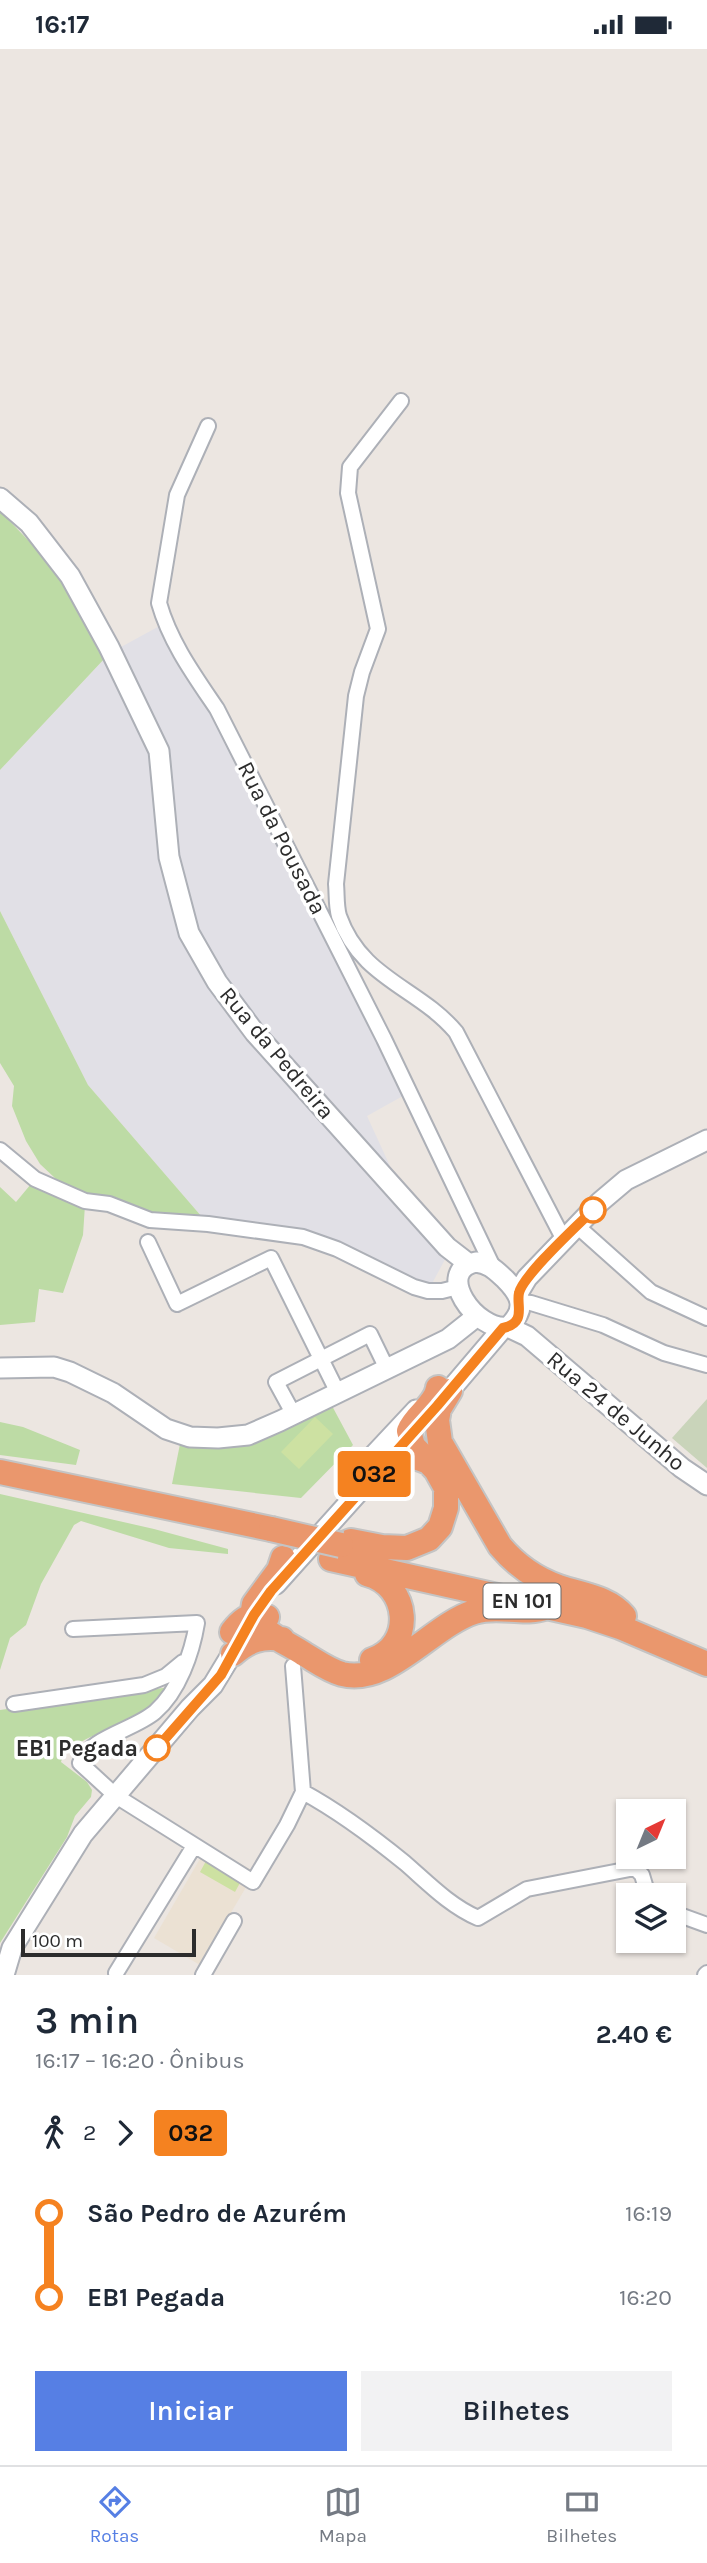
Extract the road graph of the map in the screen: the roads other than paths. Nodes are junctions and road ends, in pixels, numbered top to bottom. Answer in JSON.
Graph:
{"nodes":[{"id":1,"x":401,"y":401,"type":"dead end"},
{"id":2,"x":208,"y":426,"type":"dead end"},
{"id":3,"x":0,"y":498,"type":"edge"},
{"id":4,"x":707,"y":1140,"type":"edge"},
{"id":5,"x":0,"y":1150,"type":"edge"},
{"id":6,"x":570,"y":1233,"type":"junction"},
{"id":7,"x":148,"y":1243,"type":"dead end"},
{"id":8,"x":476,"y":1271,"type":"junction"},
{"id":9,"x":507,"y":1311,"type":"junction"},
{"id":10,"x":707,"y":1318,"type":"edge"},
{"id":11,"x":321,"y":1359,"type":"junction"},
{"id":12,"x":707,"y":1365,"type":"edge"},
{"id":13,"x":0,"y":1368,"type":"edge"},
{"id":14,"x":387,"y":1369,"type":"junction"},
{"id":15,"x":444,"y":1390,"type":"junction"},
{"id":16,"x":338,"y":1393,"type":"junction"},
{"id":17,"x":294,"y":1415,"type":"junction"},
{"id":18,"x":399,"y":1437,"type":"junction"},
{"id":19,"x":441,"y":1465,"type":"junction"},
{"id":20,"x":380,"y":1468,"type":"junction"},
{"id":21,"x":0,"y":1472,"type":"edge"},
{"id":22,"x":0,"y":1485,"type":"edge"},
{"id":23,"x":707,"y":1485,"type":"edge"},
{"id":24,"x":266,"y":1535,"type":"junction"},
{"id":25,"x":336,"y":1552,"type":"junction"},
{"id":26,"x":282,"y":1568,"type":"junction"},
{"id":27,"x":547,"y":1607,"type":"junction"},
{"id":28,"x":254,"y":1615,"type":"junction"},
{"id":29,"x":624,"y":1616,"type":"junction"},
{"id":30,"x":72,"y":1629,"type":"dead end"},
{"id":31,"x":286,"y":1635,"type":"junction"},
{"id":32,"x":232,"y":1643,"type":"junction"},
{"id":33,"x":707,"y":1652,"type":"edge"},
{"id":34,"x":187,"y":1659,"type":"junction"},
{"id":35,"x":707,"y":1664,"type":"edge"},
{"id":36,"x":293,"y":1666,"type":"dead end"},
{"id":37,"x":14,"y":1705,"type":"dead end"},
{"id":38,"x":303,"y":1792,"type":"junction"},
{"id":39,"x":116,"y":1796,"type":"junction"},
{"id":40,"x":194,"y":1846,"type":"junction"},
{"id":41,"x":645,"y":1883,"type":"edge"},
{"id":42,"x":686,"y":1917,"type":"edge"},
{"id":43,"x":234,"y":1921,"type":"dead end"},
{"id":44,"x":707,"y":1925,"type":"edge"},
{"id":45,"x":5,"y":1962,"type":"edge"},
{"id":46,"x":116,"y":1973,"type":"dead end"},
{"id":47,"x":203,"y":1975,"type":"edge"}],
"edges":[{"from":1,"to":6,"type":"street"},
{"from":2,"to":8,"type":"street","name":"Rua da Pousada"},
{"from":3,"to":8,"type":"street","name":"Rua da Pedreira"},
{"from":4,"to":6,"type":"street"},
{"from":5,"to":8,"type":"street"},
{"from":6,"to":9,"type":"street"},
{"from":6,"to":10,"type":"street"},
{"from":7,"to":11,"type":"street"},
{"from":8,"to":9,"type":"street"},
{"from":8,"to":9,"type":"street"},
{"from":9,"to":12,"type":"street"},
{"from":9,"to":14,"type":"street"},
{"from":9,"to":15,"type":"street"},
{"from":9,"to":23,"type":"street","name":"Rua 24 de Junho"},
{"from":11,"to":14,"type":"street"},
{"from":11,"to":16,"type":"street"},
{"from":11,"to":17,"type":"street"},
{"from":13,"to":17,"type":"street"},
{"from":14,"to":16,"type":"street"},
{"from":15,"to":18,"type":"highway"},
{"from":15,"to":19,"type":"highway"},
{"from":16,"to":17,"type":"street"},
{"from":18,"to":19,"type":"highway"},
{"from":18,"to":20,"type":"street"},
{"from":18,"to":26,"type":"street"},
{"from":19,"to":20,"type":"highway"},
{"from":19,"to":25,"type":"highway"},
{"from":19,"to":29,"type":"highway"},
{"from":20,"to":26,"type":"street"},
{"from":21,"to":24,"type":"highway","number":"EN 101"},
{"from":22,"to":24,"type":"highway","number":"EN 101"},
{"from":24,"to":25,"type":"highway","number":"EN 101","bridge":true},
{"from":25,"to":27,"type":"highway","number":"EN 101"},
{"from":25,"to":29,"type":"highway","number":"EN 101"},
{"from":25,"to":31,"type":"highway"},
{"from":26,"to":28,"type":"highway"},
{"from":26,"to":31,"type":"highway"},
{"from":26,"to":32,"type":"street"},
{"from":27,"to":31,"type":"highway"},
{"from":27,"to":35,"type":"highway","number":"EN 101"},
{"from":28,"to":31,"type":"highway"},
{"from":28,"to":32,"type":"highway"},
{"from":29,"to":33,"type":"highway","number":"EN 101"},
{"from":30,"to":34,"type":"street"},
{"from":31,"to":32,"type":"highway"},
{"from":32,"to":39,"type":"street"},
{"from":34,"to":37,"type":"street"},
{"from":34,"to":39,"type":"street"},
{"from":36,"to":38,"type":"street"},
{"from":38,"to":40,"type":"street"},
{"from":38,"to":41,"type":"street"},
{"from":39,"to":40,"type":"street"},
{"from":39,"to":45,"type":"street"},
{"from":40,"to":46,"type":"street"},
{"from":42,"to":44,"type":"street"},
{"from":43,"to":47,"type":"street"}]}
